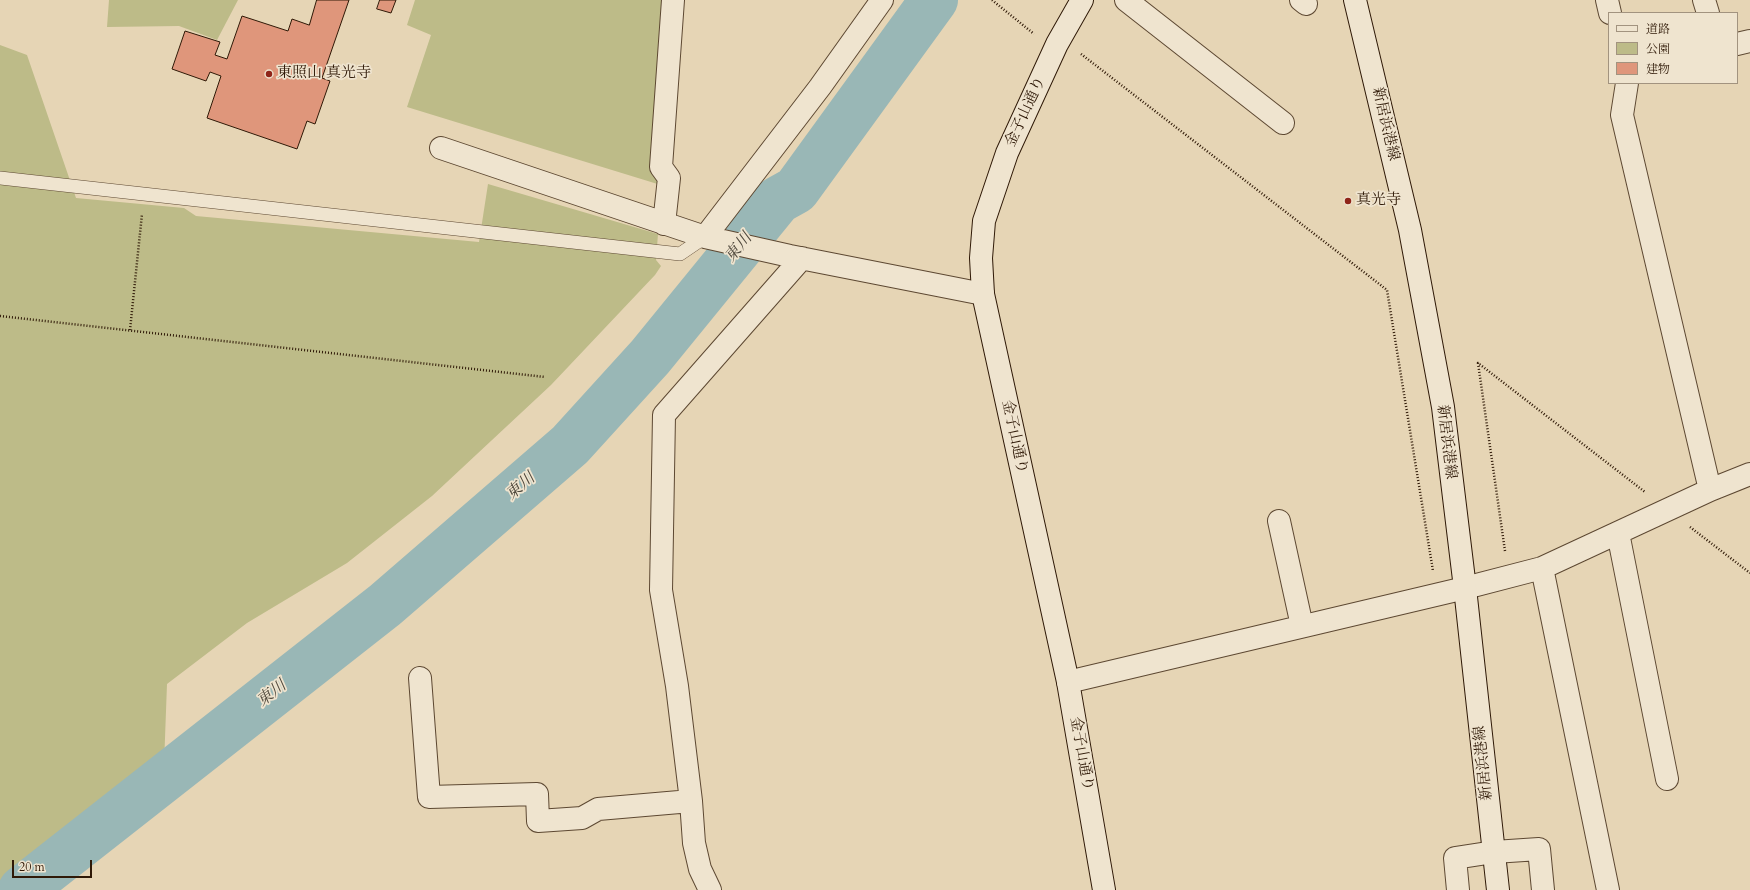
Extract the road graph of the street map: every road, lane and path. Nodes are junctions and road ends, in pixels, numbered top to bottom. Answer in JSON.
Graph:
{"nodes":[{"id":1,"x":673,"y":0,"type":"edge"},
{"id":2,"x":882,"y":0,"type":"edge"},
{"id":3,"x":992,"y":0,"type":"edge"},
{"id":4,"x":1082,"y":0,"type":"edge"},
{"id":5,"x":1126,"y":0,"type":"edge"},
{"id":6,"x":1355,"y":0,"type":"edge"},
{"id":7,"x":1607,"y":0,"type":"edge"},
{"id":8,"x":1704,"y":0,"type":"edge"},
{"id":9,"x":1610,"y":12,"type":"edge"},
{"id":10,"x":1708,"y":12,"type":"edge"},
{"id":11,"x":1750,"y":42,"type":"edge"},
{"id":12,"x":1057,"y":44,"type":"junction"},
{"id":13,"x":1738,"y":44,"type":"edge"},
{"id":14,"x":1627,"y":84,"type":"edge"},
{"id":15,"x":1283,"y":123,"type":"dead end"},
{"id":16,"x":441,"y":148,"type":"dead end"},
{"id":17,"x":0,"y":178,"type":"edge"},
{"id":18,"x":144,"y":194,"type":"junction"},
{"id":19,"x":664,"y":224,"type":"junction"},
{"id":20,"x":708,"y":238,"type":"junction"},
{"id":21,"x":796,"y":257,"type":"junction"},
{"id":22,"x":983,"y":294,"type":"junction"},
{"id":23,"x":0,"y":316,"type":"edge"},
{"id":24,"x":130,"y":330,"type":"junction"},
{"id":25,"x":545,"y":376,"type":"dead end"},
{"id":26,"x":1750,"y":474,"type":"edge"},
{"id":27,"x":1710,"y":490,"type":"junction"},
{"id":28,"x":1278,"y":520,"type":"dead end"},
{"id":29,"x":1618,"y":532,"type":"junction"},
{"id":30,"x":1542,"y":568,"type":"junction"},
{"id":31,"x":1465,"y":588,"type":"junction"},
{"id":32,"x":1302,"y":626,"type":"junction"},
{"id":33,"x":420,"y":678,"type":"dead end"},
{"id":34,"x":1068,"y":682,"type":"junction"},
{"id":35,"x":1668,"y":779,"type":"dead end"},
{"id":36,"x":691,"y":800,"type":"junction"},
{"id":37,"x":1494,"y":852,"type":"junction"},
{"id":38,"x":710,"y":890,"type":"edge"},
{"id":39,"x":1104,"y":890,"type":"edge"},
{"id":40,"x":1458,"y":890,"type":"edge"},
{"id":41,"x":1498,"y":890,"type":"edge"},
{"id":42,"x":1543,"y":890,"type":"edge"},
{"id":43,"x":1608,"y":890,"type":"edge"}],
"edges":[{"from":1,"to":19,"type":"street"},
{"from":2,"to":20,"type":"street"},
{"from":3,"to":12,"type":"path"},
{"from":4,"to":12,"type":"street","name":"金子山通り"},
{"from":5,"to":15,"type":"street"},
{"from":6,"to":31,"type":"street","name":"新居浜港線"},
{"from":7,"to":9,"type":"street"},
{"from":8,"to":10,"type":"street"},
{"from":11,"to":13,"type":"street"},
{"from":12,"to":22,"type":"street","name":"金子山通り"},
{"from":14,"to":27,"type":"street"},
{"from":16,"to":19,"type":"street"},
{"from":17,"to":18,"type":"lane"},
{"from":18,"to":20,"type":"lane"},
{"from":18,"to":24,"type":"path"},
{"from":19,"to":20,"type":"street"},
{"from":20,"to":21,"type":"street"},
{"from":21,"to":22,"type":"street"},
{"from":21,"to":36,"type":"street"},
{"from":22,"to":34,"type":"street","name":"金子山通り"},
{"from":23,"to":24,"type":"path"},
{"from":24,"to":25,"type":"path"},
{"from":26,"to":27,"type":"street"},
{"from":27,"to":29,"type":"street"},
{"from":28,"to":32,"type":"street"},
{"from":29,"to":30,"type":"street"},
{"from":29,"to":35,"type":"street"},
{"from":30,"to":31,"type":"street"},
{"from":30,"to":43,"type":"street"},
{"from":31,"to":32,"type":"street"},
{"from":31,"to":37,"type":"street","name":"新居浜港線"},
{"from":32,"to":34,"type":"street"},
{"from":33,"to":36,"type":"street"},
{"from":34,"to":39,"type":"street","name":"金子山通り"},
{"from":36,"to":38,"type":"street"},
{"from":37,"to":40,"type":"street"},
{"from":37,"to":41,"type":"street","name":"新居浜港線"},
{"from":37,"to":42,"type":"street"}]}
